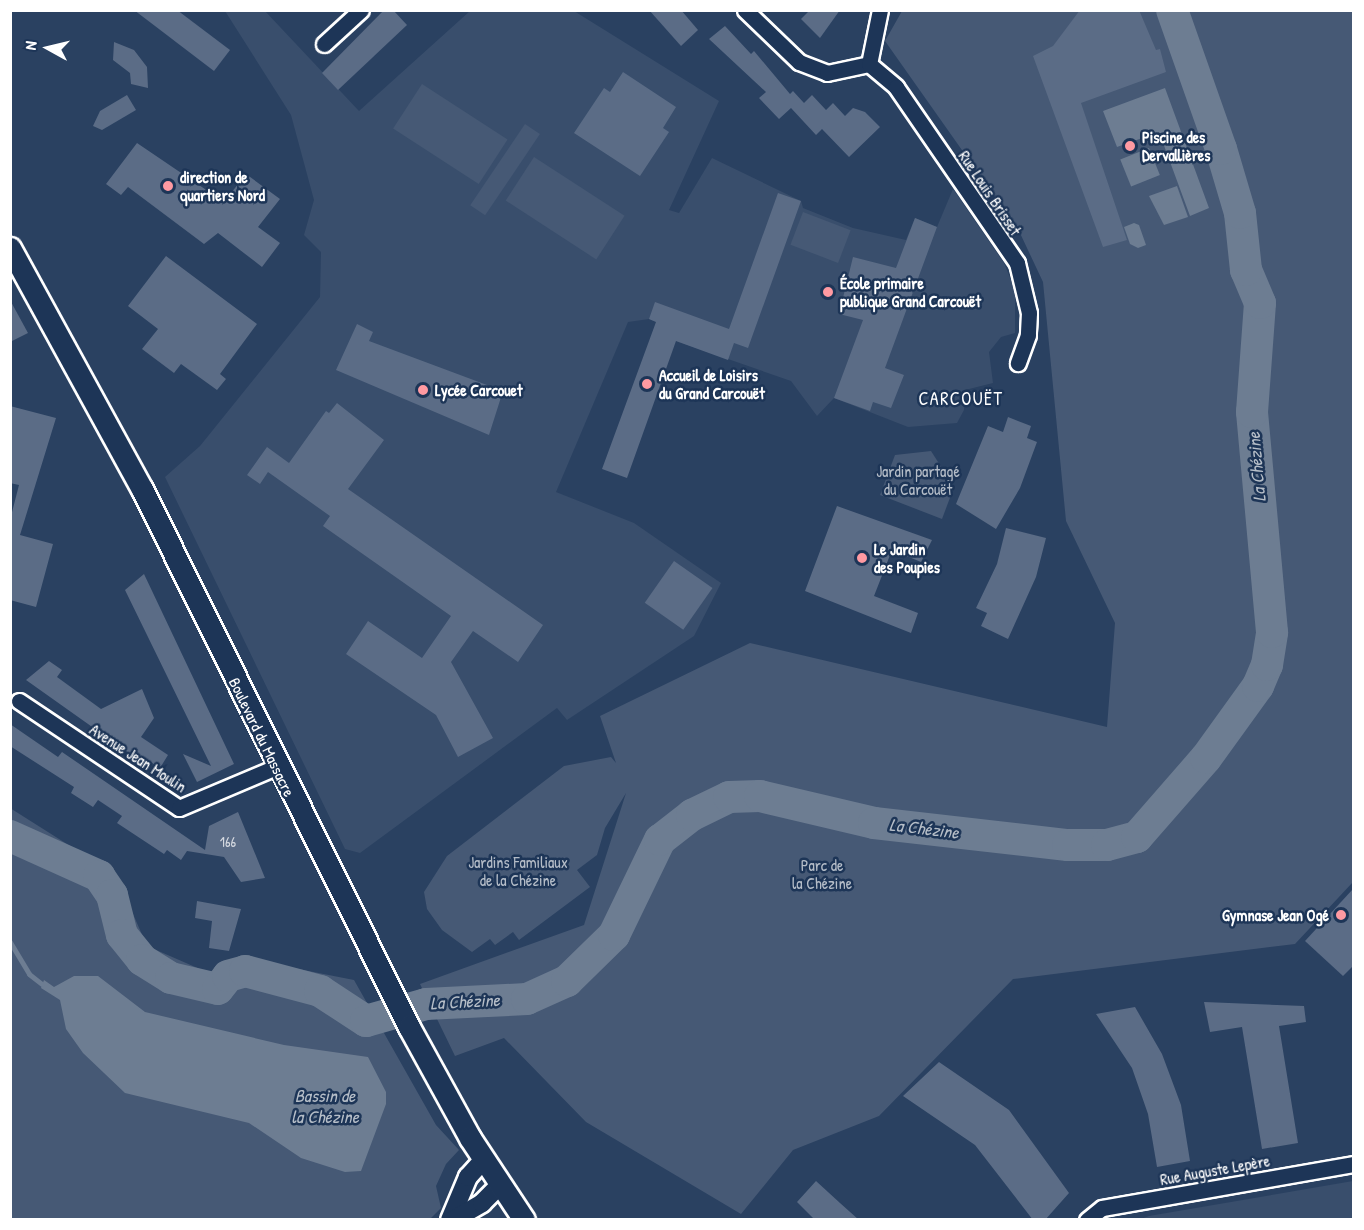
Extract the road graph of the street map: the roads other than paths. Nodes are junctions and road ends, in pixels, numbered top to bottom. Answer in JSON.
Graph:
{"nodes":[{"id":1,"x":361,"y":10,"type":"edge"},
{"id":2,"x":745,"y":10,"type":"edge"},
{"id":3,"x":880,"y":10,"type":"edge"},
{"id":4,"x":324,"y":44,"type":"dead end"},
{"id":5,"x":869,"y":64,"type":"junction"},
{"id":6,"x":10,"y":248,"type":"edge"},
{"id":7,"x":1018,"y":363,"type":"dead end"},
{"id":8,"x":19,"y":701,"type":"dead end"},
{"id":9,"x":276,"y":767,"type":"junction"},
{"id":10,"x":484,"y":1160,"type":"junction"},
{"id":11,"x":1353,"y":1164,"type":"edge"},
{"id":12,"x":501,"y":1184,"type":"junction"},
{"id":13,"x":451,"y":1220,"type":"edge"},
{"id":14,"x":524,"y":1220,"type":"edge"},
{"id":15,"x":1087,"y":1220,"type":"edge"}],
"edges":[{"from":1,"to":4,"type":"street"},
{"from":2,"to":5,"type":"street"},
{"from":3,"to":5,"type":"street"},
{"from":5,"to":7,"type":"street","name":"Rue Louis Brisset"},
{"from":6,"to":9,"type":"main road","name":"Boulevard du Massacre"},
{"from":8,"to":9,"type":"street","name":"Avenue Jean Moulin"},
{"from":9,"to":10,"type":"main road","name":"Boulevard du Massacre"},
{"from":10,"to":12,"type":"main road","name":"Boulevard du Massacre"},
{"from":10,"to":13,"type":"street"},
{"from":11,"to":15,"type":"street","name":"Rue Auguste Lepère"},
{"from":12,"to":13,"type":"street"},
{"from":12,"to":14,"type":"main road","name":"Boulevard du Massacre"}]}
